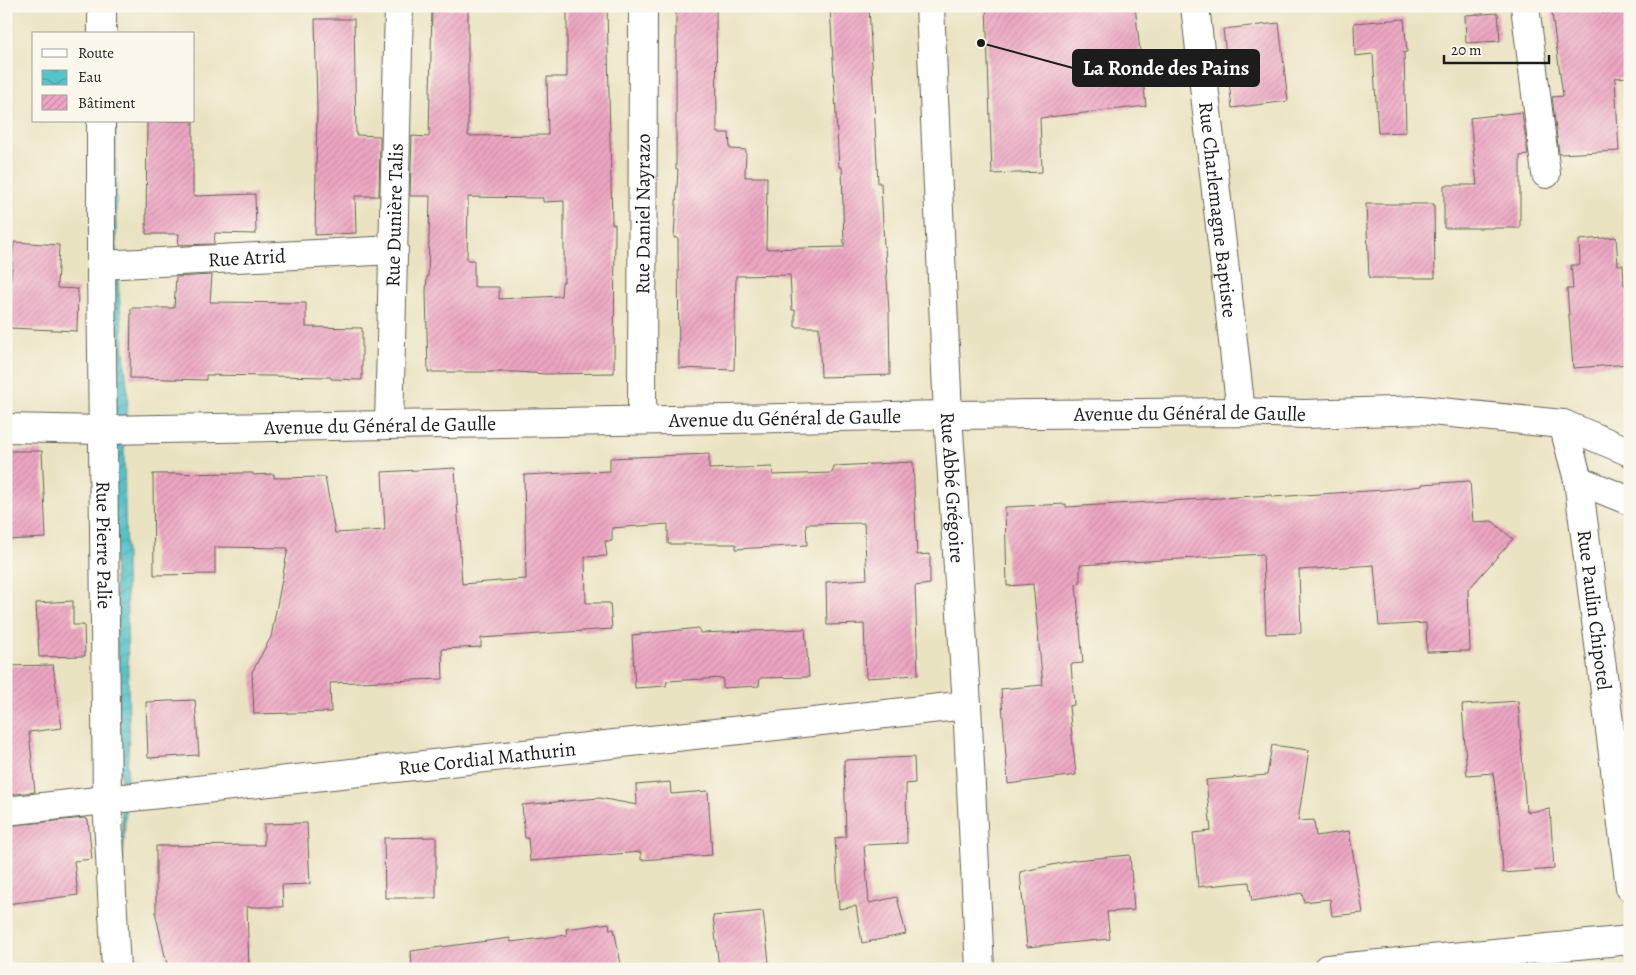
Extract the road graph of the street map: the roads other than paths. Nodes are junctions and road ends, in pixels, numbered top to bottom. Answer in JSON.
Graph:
{"nodes":[{"id":1,"x":102,"y":6,"type":"edge"},
{"id":2,"x":398,"y":6,"type":"edge"},
{"id":3,"x":643,"y":6,"type":"edge"},
{"id":4,"x":930,"y":6,"type":"edge"},
{"id":5,"x":1194,"y":6,"type":"edge"},
{"id":6,"x":1525,"y":6,"type":"edge"},
{"id":7,"x":102,"y":32,"type":"edge"},
{"id":8,"x":102,"y":122,"type":"edge"},
{"id":9,"x":1546,"y":174,"type":"dead end"},
{"id":10,"x":394,"y":250,"type":"junction"},
{"id":11,"x":101,"y":265,"type":"junction"},
{"id":12,"x":1241,"y":412,"type":"junction"},
{"id":13,"x":948,"y":415,"type":"junction"},
{"id":14,"x":642,"y":420,"type":"junction"},
{"id":15,"x":1563,"y":424,"type":"junction"},
{"id":16,"x":389,"y":425,"type":"junction"},
{"id":17,"x":6,"y":428,"type":"edge"},
{"id":18,"x":102,"y":430,"type":"junction"},
{"id":19,"x":1630,"y":452,"type":"edge"},
{"id":20,"x":1578,"y":480,"type":"junction"},
{"id":21,"x":1630,"y":501,"type":"edge"},
{"id":22,"x":967,"y":705,"type":"junction"},
{"id":23,"x":107,"y":800,"type":"junction"},
{"id":24,"x":6,"y":812,"type":"edge"},
{"id":25,"x":1630,"y":887,"type":"edge"},
{"id":26,"x":1630,"y":940,"type":"edge"},
{"id":27,"x":116,"y":969,"type":"edge"},
{"id":28,"x":980,"y":969,"type":"edge"},
{"id":29,"x":1327,"y":969,"type":"edge"}],
"edges":[{"from":1,"to":7,"type":"street"},
{"from":2,"to":10,"type":"street","name":"Rue Dunière Talis"},
{"from":3,"to":14,"type":"street","name":"Rue Daniel Nayrazo"},
{"from":4,"to":13,"type":"street","name":"Rue Abbé Grégoire"},
{"from":5,"to":12,"type":"street","name":"Rue Charlemagne Baptiste"},
{"from":6,"to":9,"type":"street"},
{"from":8,"to":11,"type":"street","name":"Rue Pierre Palie"},
{"from":10,"to":11,"type":"street","name":"Rue Atrid"},
{"from":10,"to":16,"type":"street","name":"Rue Dunière Talis"},
{"from":11,"to":18,"type":"street","name":"Rue Pierre Palie"},
{"from":12,"to":13,"type":"street","name":"Avenue du Général de Gaulle"},
{"from":12,"to":15,"type":"street","name":"Avenue du Général de Gaulle"},
{"from":13,"to":14,"type":"street","name":"Avenue du Général de Gaulle"},
{"from":13,"to":22,"type":"street","name":"Rue Abbé Grégoire"},
{"from":14,"to":16,"type":"street","name":"Avenue du Général de Gaulle"},
{"from":15,"to":19,"type":"street","name":"Avenue du Général de Gaulle"},
{"from":15,"to":20,"type":"street","name":"Rue Paulin Chipotel"},
{"from":16,"to":18,"type":"street","name":"Avenue du Général de Gaulle"},
{"from":17,"to":18,"type":"street","name":"Avenue du Général de Gaulle"},
{"from":18,"to":23,"type":"street","name":"Rue Pierre Palie"},
{"from":20,"to":21,"type":"street"},
{"from":20,"to":25,"type":"street","name":"Rue Paulin Chipotel"},
{"from":22,"to":23,"type":"street","name":"Rue Cordial Mathurin"},
{"from":22,"to":28,"type":"street","name":"Rue Abbé Grégoire"},
{"from":23,"to":24,"type":"street","name":"Rue Cordial Mathurin"},
{"from":23,"to":27,"type":"street","name":"Rue Pierre Palie"},
{"from":26,"to":29,"type":"street"}]}
